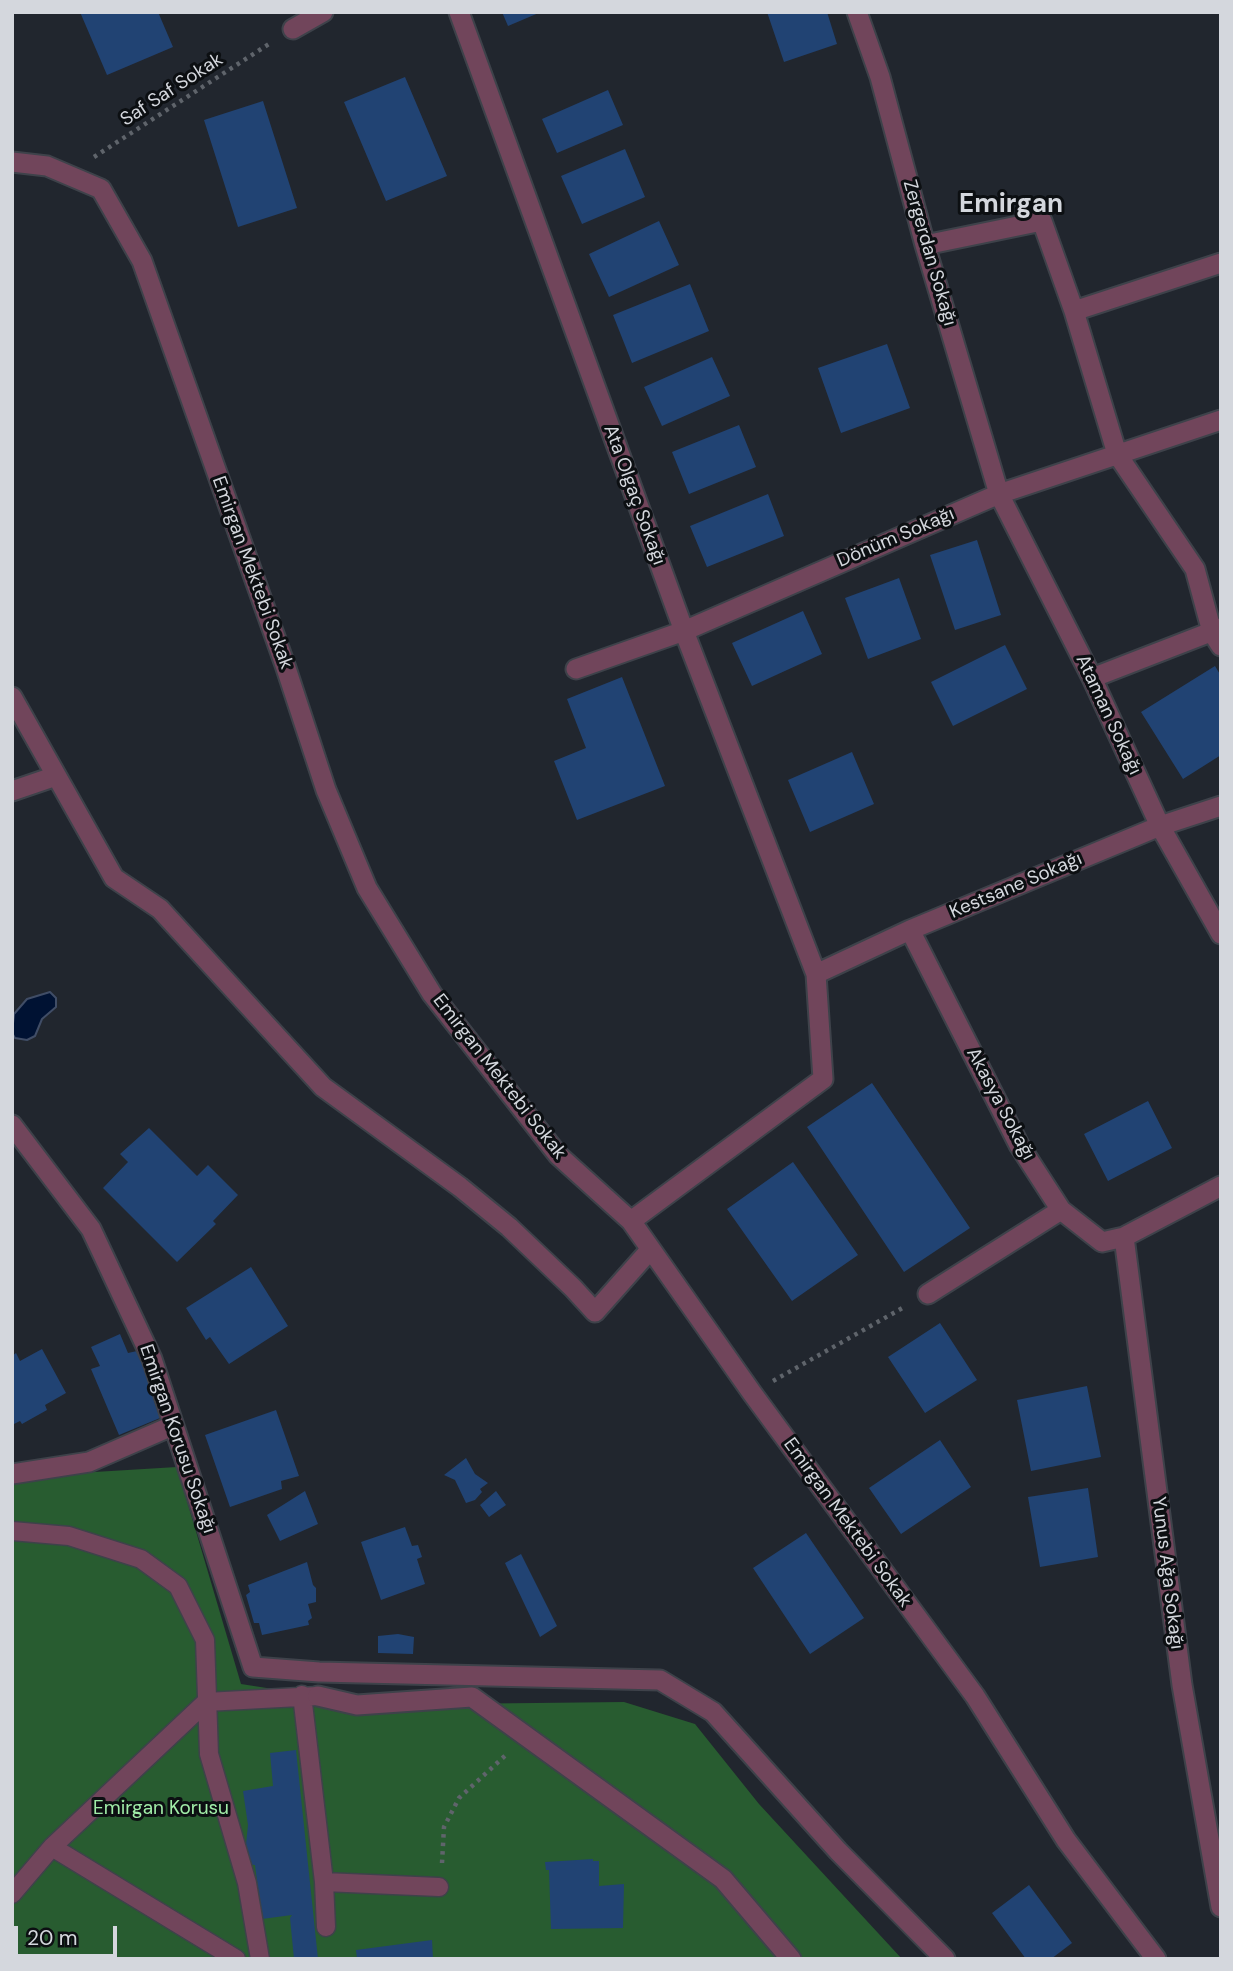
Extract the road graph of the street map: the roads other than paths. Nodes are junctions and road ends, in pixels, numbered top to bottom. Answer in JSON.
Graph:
{"nodes":[{"id":1,"x":323,"y":12,"type":"edge"},
{"id":2,"x":459,"y":12,"type":"edge"},
{"id":3,"x":857,"y":12,"type":"edge"},
{"id":4,"x":293,"y":29,"type":"road end"},
{"id":5,"x":12,"y":162,"type":"edge"},
{"id":6,"x":925,"y":245,"type":"junction"},
{"id":7,"x":1221,"y":262,"type":"edge"},
{"id":8,"x":1074,"y":311,"type":"junction"},
{"id":9,"x":1221,"y":420,"type":"edge"},
{"id":10,"x":1117,"y":454,"type":"junction"},
{"id":11,"x":999,"y":494,"type":"junction"},
{"id":12,"x":684,"y":631,"type":"junction"},
{"id":13,"x":1218,"y":635,"type":"edge"},
{"id":14,"x":576,"y":669,"type":"dead end"},
{"id":15,"x":1092,"y":678,"type":"junction"},
{"id":16,"x":12,"y":697,"type":"edge"},
{"id":17,"x":56,"y":776,"type":"junction"},
{"id":18,"x":12,"y":791,"type":"edge"},
{"id":19,"x":1221,"y":806,"type":"edge"},
{"id":20,"x":1160,"y":826,"type":"junction"},
{"id":21,"x":910,"y":930,"type":"junction"},
{"id":22,"x":1221,"y":934,"type":"edge"},
{"id":23,"x":816,"y":974,"type":"junction"},
{"id":24,"x":12,"y":1125,"type":"edge"},
{"id":25,"x":1221,"y":1186,"type":"edge"},
{"id":26,"x":1061,"y":1210,"type":"junction"},
{"id":27,"x":631,"y":1221,"type":"junction"},
{"id":28,"x":1124,"y":1237,"type":"junction"},
{"id":29,"x":650,"y":1250,"type":"junction"},
{"id":30,"x":928,"y":1294,"type":"road end"},
{"id":31,"x":172,"y":1426,"type":"junction"},
{"id":32,"x":12,"y":1474,"type":"edge"},
{"id":33,"x":12,"y":1531,"type":"edge"},
{"id":34,"x":310,"y":1696,"type":"junction"},
{"id":35,"x":206,"y":1702,"type":"junction"},
{"id":36,"x":52,"y":1847,"type":"junction"},
{"id":37,"x":324,"y":1882,"type":"junction"},
{"id":38,"x":439,"y":1887,"type":"road end"},
{"id":39,"x":12,"y":1894,"type":"edge"},
{"id":40,"x":1221,"y":1907,"type":"edge"},
{"id":41,"x":326,"y":1927,"type":"dead end"},
{"id":42,"x":236,"y":1959,"type":"edge"},
{"id":43,"x":260,"y":1959,"type":"edge"},
{"id":44,"x":790,"y":1959,"type":"edge"},
{"id":45,"x":945,"y":1959,"type":"edge"},
{"id":46,"x":1156,"y":1959,"type":"edge"}],
"edges":[{"from":1,"to":4,"type":"street"},
{"from":2,"to":12,"type":"street","name":"Ata Olgaç Sokağı"},
{"from":3,"to":6,"type":"street","name":"Zergerdan Sokağı"},
{"from":5,"to":27,"type":"street","name":"Emirgan Mektebi Sokak"},
{"from":6,"to":8,"type":"street"},
{"from":6,"to":11,"type":"street","name":"Zergerdan Sokağı"},
{"from":7,"to":8,"type":"street"},
{"from":8,"to":10,"type":"street"},
{"from":9,"to":10,"type":"street","name":"Dönüm Sokağı"},
{"from":10,"to":11,"type":"street","name":"Dönüm Sokağı"},
{"from":10,"to":13,"type":"street"},
{"from":11,"to":12,"type":"street","name":"Dönüm Sokağı"},
{"from":11,"to":15,"type":"street","name":"Ataman Sokağı"},
{"from":12,"to":14,"type":"street","name":"Dönüm Sokağı"},
{"from":12,"to":23,"type":"street","name":"Ata Olgaç Sokağı"},
{"from":13,"to":15,"type":"street"},
{"from":15,"to":20,"type":"street","name":"Ataman Sokağı"},
{"from":16,"to":17,"type":"street"},
{"from":17,"to":18,"type":"street"},
{"from":17,"to":29,"type":"street"},
{"from":19,"to":20,"type":"street","name":"Kestsane Sokağı"},
{"from":20,"to":21,"type":"street","name":"Kestsane Sokağı"},
{"from":20,"to":22,"type":"street","name":"Ataman Sokağı"},
{"from":21,"to":23,"type":"street","name":"Kestsane Sokağı"},
{"from":21,"to":26,"type":"street","name":"Akasya Sokağı"},
{"from":23,"to":27,"type":"street","name":"Ata Olgaç Sokağı"},
{"from":24,"to":31,"type":"street","name":"Emirgan Korusu Sokağı"},
{"from":25,"to":28,"type":"street"},
{"from":26,"to":28,"type":"street","name":"Akasya Sokağı"},
{"from":26,"to":30,"type":"street"},
{"from":27,"to":29,"type":"street","name":"Emirgan Mektebi Sokak"},
{"from":28,"to":40,"type":"street","name":"Yunus Ağa Sokağı"},
{"from":29,"to":46,"type":"street","name":"Emirgan Mektebi Sokak"},
{"from":31,"to":32,"type":"street"},
{"from":31,"to":45,"type":"street","name":"Emirgan Korusu Sokağı"},
{"from":33,"to":35,"type":"lane"},
{"from":34,"to":35,"type":"lane"},
{"from":34,"to":37,"type":"lane"},
{"from":34,"to":44,"type":"street"},
{"from":35,"to":36,"type":"lane"},
{"from":35,"to":43,"type":"lane"},
{"from":36,"to":39,"type":"lane"},
{"from":36,"to":42,"type":"lane"},
{"from":37,"to":38,"type":"lane"},
{"from":37,"to":41,"type":"lane"}]}
